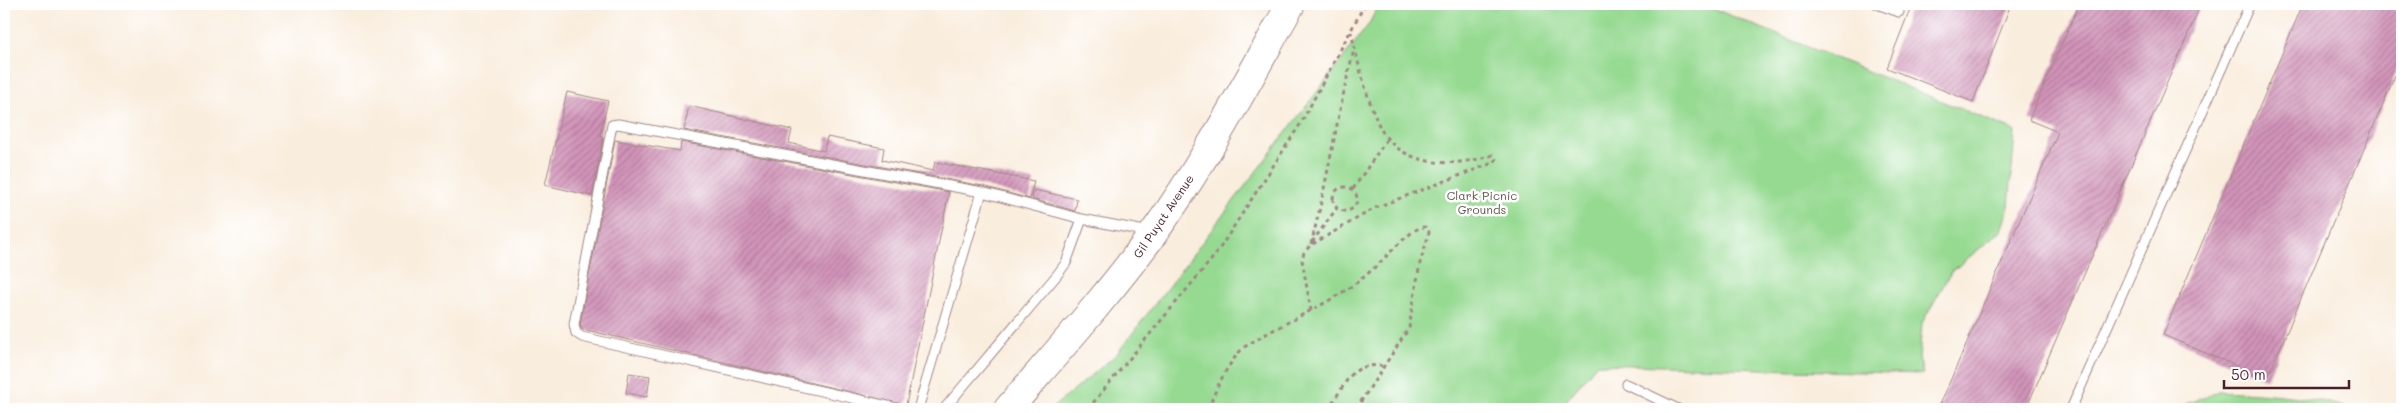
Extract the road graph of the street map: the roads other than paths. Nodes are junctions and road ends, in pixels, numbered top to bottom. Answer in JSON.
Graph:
{"nodes":[{"id":1,"x":1291,"y":4,"type":"edge"},
{"id":2,"x":1877,"y":4,"type":"edge"},
{"id":3,"x":2250,"y":4,"type":"edge"},
{"id":4,"x":1899,"y":12,"type":"dead end"},
{"id":5,"x":982,"y":192,"type":"junction"},
{"id":6,"x":1082,"y":219,"type":"junction"},
{"id":7,"x":1154,"y":233,"type":"junction"},
{"id":8,"x":1626,"y":384,"type":"dead end"},
{"id":9,"x":901,"y":409,"type":"edge"},
{"id":10,"x":918,"y":409,"type":"edge"},
{"id":11,"x":944,"y":409,"type":"edge"},
{"id":12,"x":1008,"y":409,"type":"edge"},
{"id":13,"x":1678,"y":409,"type":"edge"},
{"id":14,"x":2071,"y":409,"type":"edge"}],
"edges":[{"from":1,"to":7,"type":"main road","name":"Gil Puyat Avenue"},
{"from":2,"to":4,"type":"lane"},
{"from":3,"to":14,"type":"lane"},
{"from":5,"to":6,"type":"lane"},
{"from":5,"to":9,"type":"lane"},
{"from":5,"to":10,"type":"lane"},
{"from":6,"to":7,"type":"lane"},
{"from":6,"to":11,"type":"lane"},
{"from":7,"to":12,"type":"main road","name":"Gil Puyat Avenue"},
{"from":8,"to":13,"type":"lane"}]}
